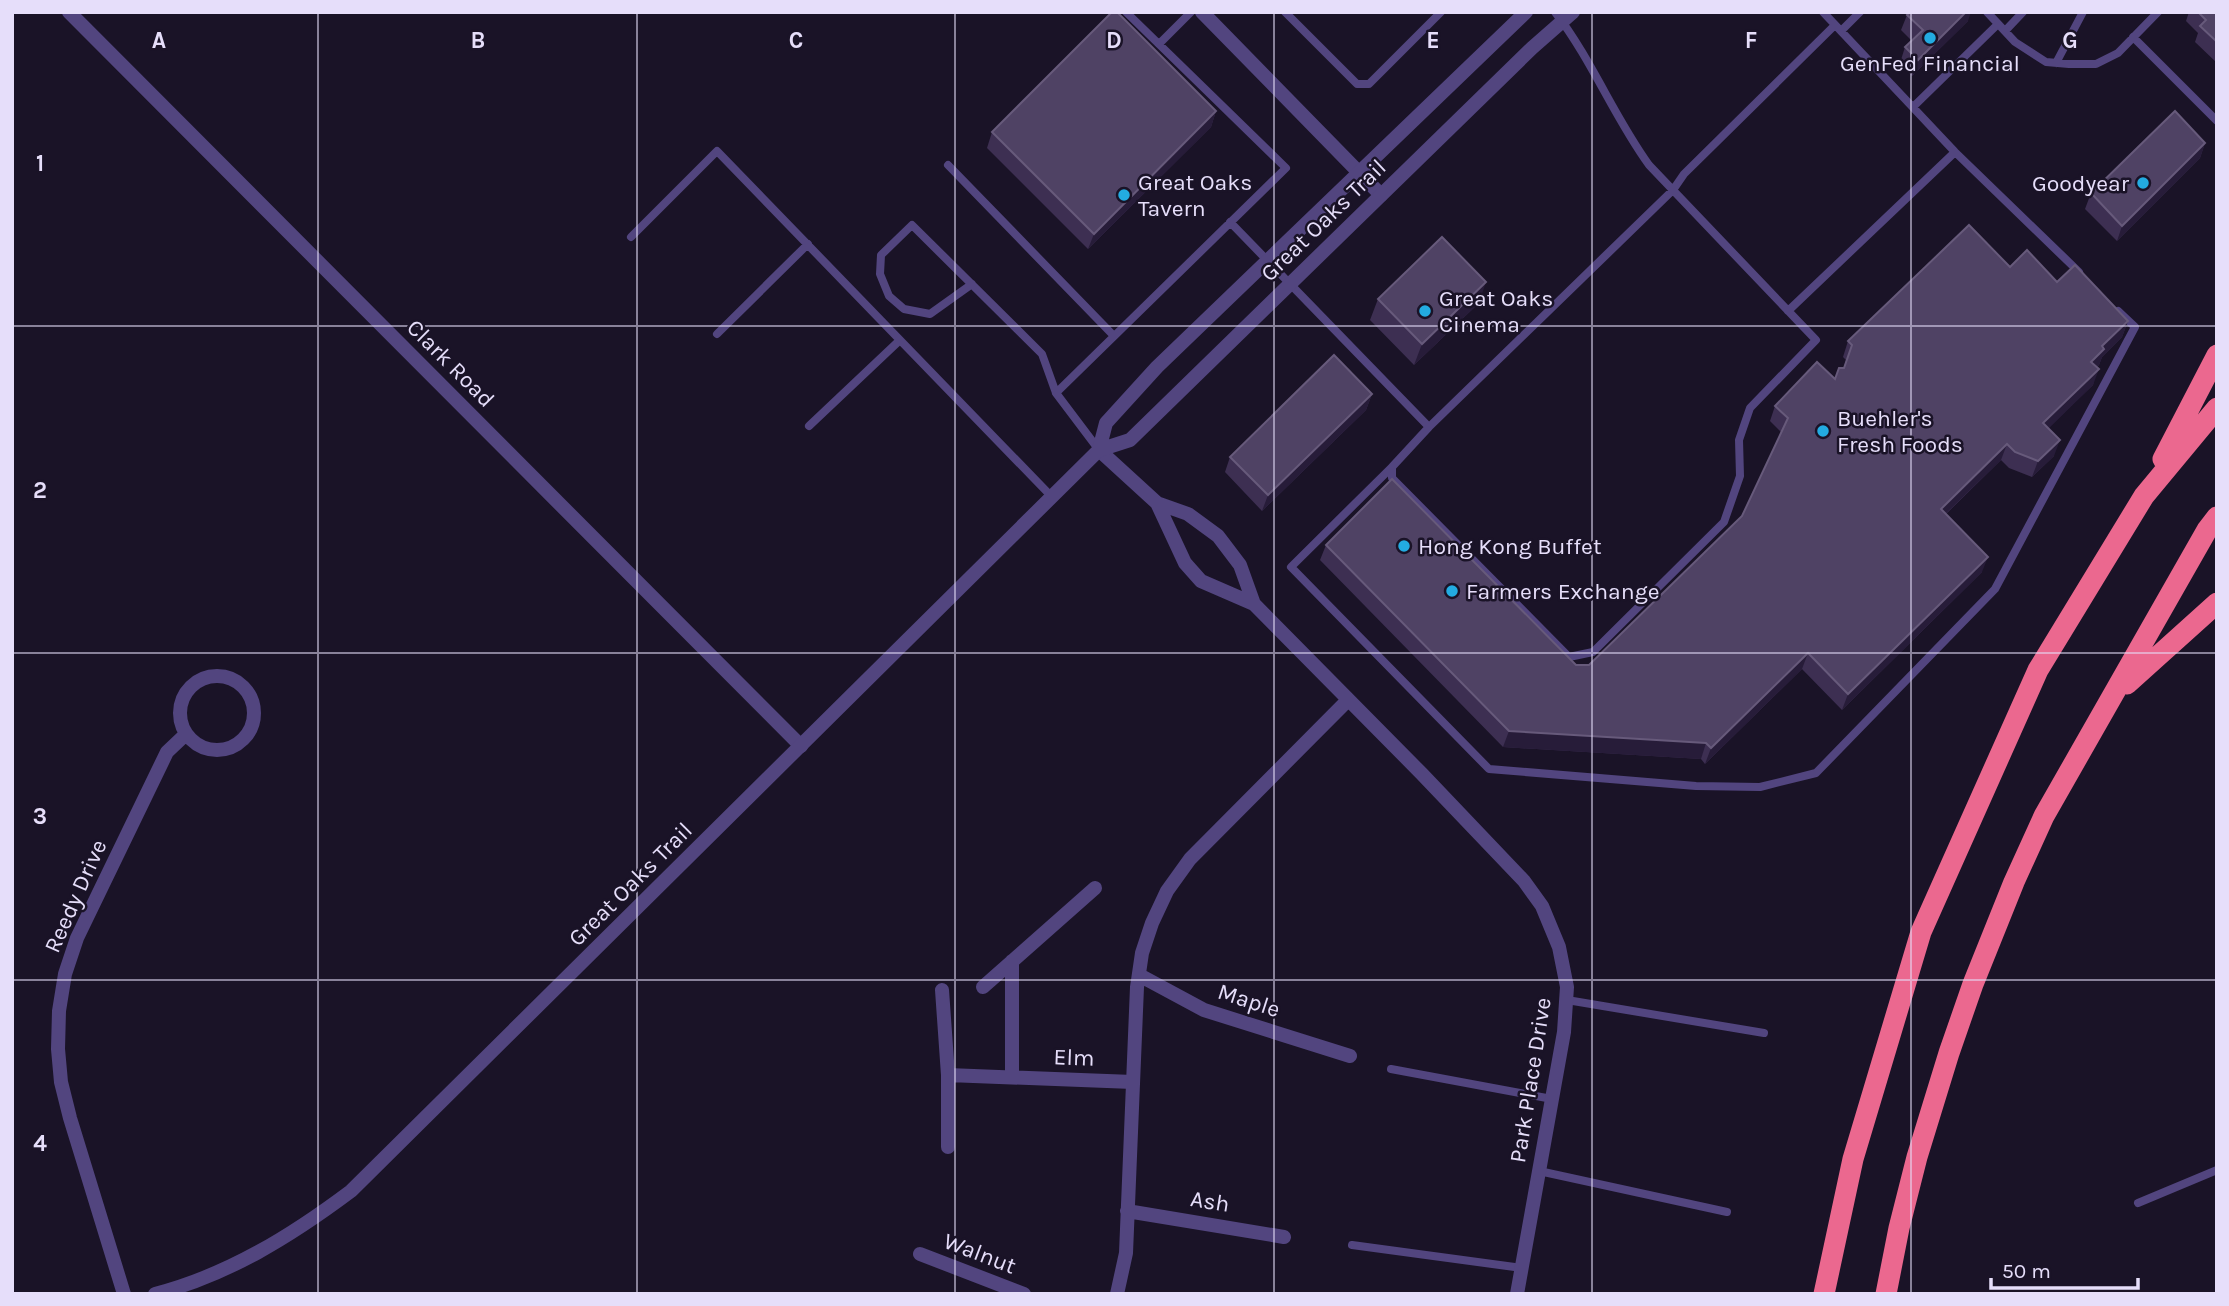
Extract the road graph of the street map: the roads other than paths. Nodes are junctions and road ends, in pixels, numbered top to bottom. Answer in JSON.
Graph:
{"nodes":[{"id":1,"x":69,"y":12,"type":"edge"},
{"id":2,"x":1126,"y":12,"type":"edge"},
{"id":3,"x":1191,"y":12,"type":"edge"},
{"id":4,"x":1202,"y":12,"type":"edge"},
{"id":5,"x":1285,"y":12,"type":"edge"},
{"id":6,"x":1441,"y":12,"type":"edge"},
{"id":7,"x":1526,"y":12,"type":"edge"},
{"id":8,"x":1823,"y":12,"type":"edge"},
{"id":9,"x":1860,"y":12,"type":"edge"},
{"id":10,"x":1987,"y":12,"type":"edge"},
{"id":11,"x":2023,"y":12,"type":"edge"},
{"id":12,"x":2083,"y":12,"type":"edge"},
{"id":13,"x":2158,"y":12,"type":"edge"},
{"id":14,"x":1564,"y":15,"type":"edge"},
{"id":15,"x":1998,"y":24,"type":"junction"},
{"id":16,"x":1838,"y":28,"type":"junction"},
{"id":17,"x":2005,"y":31,"type":"junction"},
{"id":18,"x":2133,"y":37,"type":"junction"},
{"id":19,"x":1158,"y":44,"type":"junction"},
{"id":20,"x":2056,"y":63,"type":"junction"},
{"id":21,"x":1913,"y":107,"type":"junction"},
{"id":22,"x":2217,"y":121,"type":"edge"},
{"id":23,"x":1955,"y":152,"type":"junction"},
{"id":24,"x":948,"y":165,"type":"dead end"},
{"id":25,"x":1359,"y":173,"type":"junction"},
{"id":26,"x":1673,"y":190,"type":"junction"},
{"id":27,"x":1381,"y":195,"type":"junction"},
{"id":28,"x":1230,"y":222,"type":"junction"},
{"id":29,"x":631,"y":237,"type":"dead end"},
{"id":30,"x":807,"y":244,"type":"junction"},
{"id":31,"x":1268,"y":260,"type":"junction"},
{"id":32,"x":2085,"y":278,"type":"edge"},
{"id":33,"x":972,"y":284,"type":"junction"},
{"id":34,"x":1291,"y":284,"type":"junction"},
{"id":35,"x":2115,"y":307,"type":"edge"},
{"id":36,"x":1788,"y":311,"type":"junction"},
{"id":37,"x":717,"y":334,"type":"dead end"},
{"id":38,"x":1114,"y":336,"type":"junction"},
{"id":39,"x":900,"y":340,"type":"junction"},
{"id":40,"x":2217,"y":355,"type":"edge"},
{"id":41,"x":1056,"y":393,"type":"junction"},
{"id":42,"x":2217,"y":408,"type":"edge"},
{"id":43,"x":808,"y":426,"type":"dead end"},
{"id":44,"x":1429,"y":427,"type":"junction"},
{"id":45,"x":1099,"y":450,"type":"junction"},
{"id":46,"x":1391,"y":467,"type":"junction"},
{"id":47,"x":2144,"y":496,"type":"junction"},
{"id":48,"x":1052,"y":497,"type":"junction"},
{"id":49,"x":1157,"y":503,"type":"junction"},
{"id":50,"x":2217,"y":517,"type":"edge"},
{"id":51,"x":2217,"y":603,"type":"edge"},
{"id":52,"x":1254,"y":604,"type":"junction"},
{"id":53,"x":2113,"y":698,"type":"junction"},
{"id":54,"x":1348,"y":700,"type":"junction"},
{"id":55,"x":186,"y":734,"type":"junction"},
{"id":56,"x":802,"y":746,"type":"junction"},
{"id":57,"x":1095,"y":888,"type":"dead end"},
{"id":58,"x":1012,"y":961,"type":"junction"},
{"id":59,"x":1139,"y":975,"type":"junction"},
{"id":60,"x":983,"y":987,"type":"dead end"},
{"id":61,"x":942,"y":990,"type":"dead end"},
{"id":62,"x":1567,"y":1000,"type":"junction"},
{"id":63,"x":1764,"y":1033,"type":"dead end"},
{"id":64,"x":1350,"y":1056,"type":"dead end"},
{"id":65,"x":1391,"y":1069,"type":"dead end"},
{"id":66,"x":948,"y":1075,"type":"junction"},
{"id":67,"x":1012,"y":1077,"type":"junction"},
{"id":68,"x":1133,"y":1082,"type":"junction"},
{"id":69,"x":1552,"y":1099,"type":"junction"},
{"id":70,"x":948,"y":1147,"type":"dead end"},
{"id":71,"x":2217,"y":1170,"type":"edge"},
{"id":72,"x":1539,"y":1171,"type":"junction"},
{"id":73,"x":2138,"y":1203,"type":"dead end"},
{"id":74,"x":1127,"y":1211,"type":"junction"},
{"id":75,"x":1727,"y":1212,"type":"dead end"},
{"id":76,"x":1284,"y":1237,"type":"dead end"},
{"id":77,"x":1352,"y":1245,"type":"dead end"},
{"id":78,"x":920,"y":1254,"type":"dead end"},
{"id":79,"x":1522,"y":1268,"type":"junction"},
{"id":80,"x":124,"y":1294,"type":"edge"},
{"id":81,"x":155,"y":1294,"type":"edge"},
{"id":82,"x":1024,"y":1294,"type":"edge"},
{"id":83,"x":1117,"y":1294,"type":"edge"},
{"id":84,"x":1517,"y":1294,"type":"edge"},
{"id":85,"x":1824,"y":1294,"type":"edge"},
{"id":86,"x":1886,"y":1294,"type":"edge"}],
"edges":[{"from":1,"to":56,"type":"street","name":"Clark Road"},
{"from":2,"to":19,"type":"lane"},
{"from":3,"to":19,"type":"lane"},
{"from":4,"to":25,"type":"street"},
{"from":5,"to":6,"type":"lane"},
{"from":7,"to":25,"type":"street","name":"Great Oaks Trail"},
{"from":8,"to":16,"type":"lane"},
{"from":9,"to":16,"type":"lane"},
{"from":10,"to":15,"type":"lane"},
{"from":11,"to":17,"type":"lane"},
{"from":12,"to":20,"type":"lane"},
{"from":13,"to":18,"type":"lane"},
{"from":14,"to":26,"type":"lane"},
{"from":14,"to":27,"type":"street","name":"Great Oaks Trail"},
{"from":15,"to":17,"type":"lane"},
{"from":15,"to":21,"type":"lane"},
{"from":16,"to":21,"type":"lane"},
{"from":16,"to":26,"type":"lane"},
{"from":17,"to":20,"type":"lane"},
{"from":18,"to":20,"type":"lane"},
{"from":18,"to":22,"type":"lane"},
{"from":19,"to":28,"type":"lane"},
{"from":21,"to":23,"type":"lane"},
{"from":23,"to":32,"type":"lane"},
{"from":23,"to":36,"type":"lane"},
{"from":24,"to":38,"type":"lane"},
{"from":25,"to":27,"type":"street"},
{"from":25,"to":31,"type":"street","name":"Great Oaks Trail"},
{"from":26,"to":36,"type":"lane"},
{"from":26,"to":44,"type":"lane"},
{"from":27,"to":34,"type":"street","name":"Great Oaks Trail"},
{"from":28,"to":31,"type":"lane"},
{"from":28,"to":38,"type":"lane"},
{"from":29,"to":30,"type":"lane"},
{"from":30,"to":37,"type":"lane"},
{"from":30,"to":39,"type":"lane"},
{"from":31,"to":34,"type":"lane"},
{"from":31,"to":45,"type":"street","name":"Great Oaks Trail"},
{"from":33,"to":33,"type":"lane"},
{"from":33,"to":41,"type":"lane"},
{"from":34,"to":44,"type":"lane"},
{"from":34,"to":45,"type":"street","name":"Great Oaks Trail"},
{"from":35,"to":46,"type":"lane"},
{"from":36,"to":46,"type":"lane"},
{"from":38,"to":41,"type":"lane"},
{"from":39,"to":43,"type":"lane"},
{"from":39,"to":48,"type":"lane"},
{"from":40,"to":47,"type":"highway"},
{"from":41,"to":45,"type":"lane"},
{"from":42,"to":47,"type":"highway"},
{"from":44,"to":46,"type":"lane"},
{"from":45,"to":48,"type":"street","name":"Great Oaks Trail"},
{"from":45,"to":49,"type":"street","name":"Park Place Drive"},
{"from":47,"to":85,"type":"highway"},
{"from":48,"to":56,"type":"street","name":"Great Oaks Trail"},
{"from":49,"to":52,"type":"street","name":"Park Place Drive"},
{"from":49,"to":52,"type":"street","name":"Park Place Drive"},
{"from":50,"to":53,"type":"highway"},
{"from":51,"to":53,"type":"highway"},
{"from":52,"to":54,"type":"street","name":"Park Place Drive"},
{"from":53,"to":86,"type":"highway"},
{"from":54,"to":59,"type":"street"},
{"from":54,"to":62,"type":"street","name":"Park Place Drive"},
{"from":55,"to":55,"type":"street"},
{"from":55,"to":80,"type":"street","name":"Reedy Drive"},
{"from":56,"to":81,"type":"street","name":"Great Oaks Trail"},
{"from":57,"to":58,"type":"street"},
{"from":58,"to":60,"type":"street"},
{"from":58,"to":67,"type":"street"},
{"from":59,"to":64,"type":"street","name":"Maple"},
{"from":59,"to":68,"type":"street"},
{"from":61,"to":66,"type":"street"},
{"from":62,"to":63,"type":"lane"},
{"from":62,"to":69,"type":"street","name":"Park Place Drive"},
{"from":65,"to":69,"type":"lane"},
{"from":66,"to":67,"type":"street","name":"Elm"},
{"from":66,"to":70,"type":"street"},
{"from":67,"to":68,"type":"street","name":"Elm"},
{"from":68,"to":74,"type":"street"},
{"from":69,"to":72,"type":"street","name":"Park Place Drive"},
{"from":71,"to":73,"type":"lane"},
{"from":72,"to":75,"type":"lane"},
{"from":72,"to":79,"type":"street","name":"Park Place Drive"},
{"from":74,"to":76,"type":"street","name":"Ash"},
{"from":74,"to":83,"type":"street"},
{"from":77,"to":79,"type":"lane"},
{"from":78,"to":82,"type":"street","name":"Walnut"},
{"from":79,"to":84,"type":"street","name":"Park Place Drive"}]}
